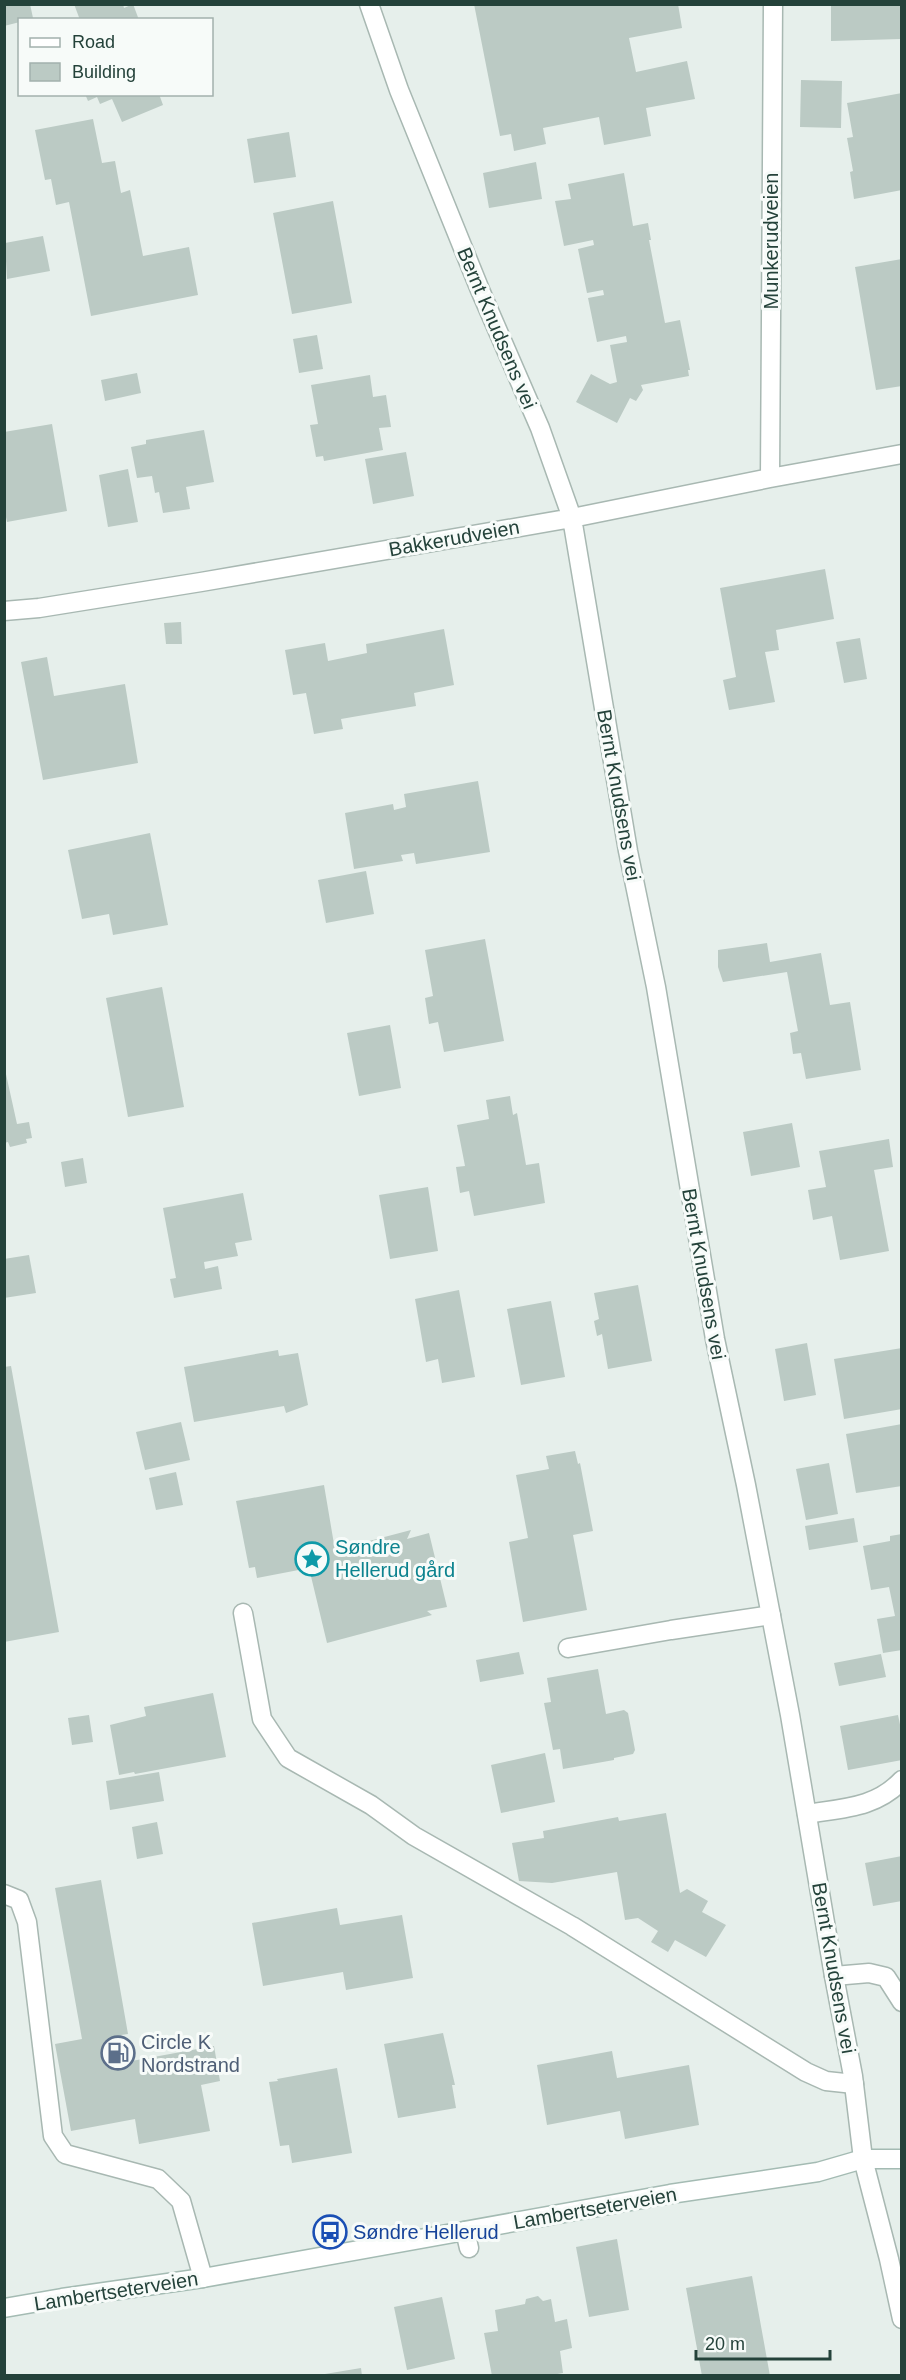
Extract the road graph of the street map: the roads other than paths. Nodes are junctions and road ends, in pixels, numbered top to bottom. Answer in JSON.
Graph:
{"nodes":[{"id":1,"x":369,"y":4,"type":"edge"},
{"id":2,"x":773,"y":4,"type":"edge"},
{"id":3,"x":902,"y":454,"type":"edge"},
{"id":4,"x":770,"y":478,"type":"junction"},
{"id":5,"x":572,"y":518,"type":"junction"},
{"id":6,"x":4,"y":611,"type":"edge"},
{"id":7,"x":243,"y":1613,"type":"dead end"},
{"id":8,"x":771,"y":1615,"type":"junction"},
{"id":9,"x":568,"y":1648,"type":"dead end"},
{"id":10,"x":902,"y":1779,"type":"edge"},
{"id":11,"x":807,"y":1814,"type":"junction"},
{"id":12,"x":4,"y":1894,"type":"edge"},
{"id":13,"x":834,"y":1976,"type":"junction"},
{"id":14,"x":902,"y":2002,"type":"edge"},
{"id":15,"x":854,"y":2084,"type":"junction"},
{"id":16,"x":863,"y":2159,"type":"junction"},
{"id":17,"x":902,"y":2159,"type":"edge"},
{"id":18,"x":203,"y":2278,"type":"junction"},
{"id":19,"x":4,"y":2308,"type":"edge"},
{"id":20,"x":902,"y":2319,"type":"edge"}],
"edges":[{"from":1,"to":5,"type":"street","name":"Bernt Knudsens vei"},
{"from":2,"to":4,"type":"street","name":"Munkerudveien"},
{"from":3,"to":4,"type":"street","name":"Bakkerudveien"},
{"from":4,"to":5,"type":"street","name":"Bakkerudveien"},
{"from":5,"to":6,"type":"street","name":"Bakkerudveien"},
{"from":5,"to":8,"type":"street","name":"Bernt Knudsens vei"},
{"from":7,"to":15,"type":"street"},
{"from":8,"to":9,"type":"street"},
{"from":8,"to":11,"type":"street","name":"Bernt Knudsens vei"},
{"from":10,"to":11,"type":"street"},
{"from":11,"to":13,"type":"street","name":"Bernt Knudsens vei"},
{"from":12,"to":18,"type":"street"},
{"from":13,"to":14,"type":"street"},
{"from":13,"to":15,"type":"street","name":"Bernt Knudsens vei"},
{"from":15,"to":16,"type":"street","name":"Bernt Knudsens vei"},
{"from":16,"to":17,"type":"street","name":"Lambertseterveien"},
{"from":16,"to":18,"type":"street","name":"Lambertseterveien"},
{"from":16,"to":20,"type":"street","name":"Bernt Knudsens vei"},
{"from":18,"to":19,"type":"street","name":"Lambertseterveien"}]}
